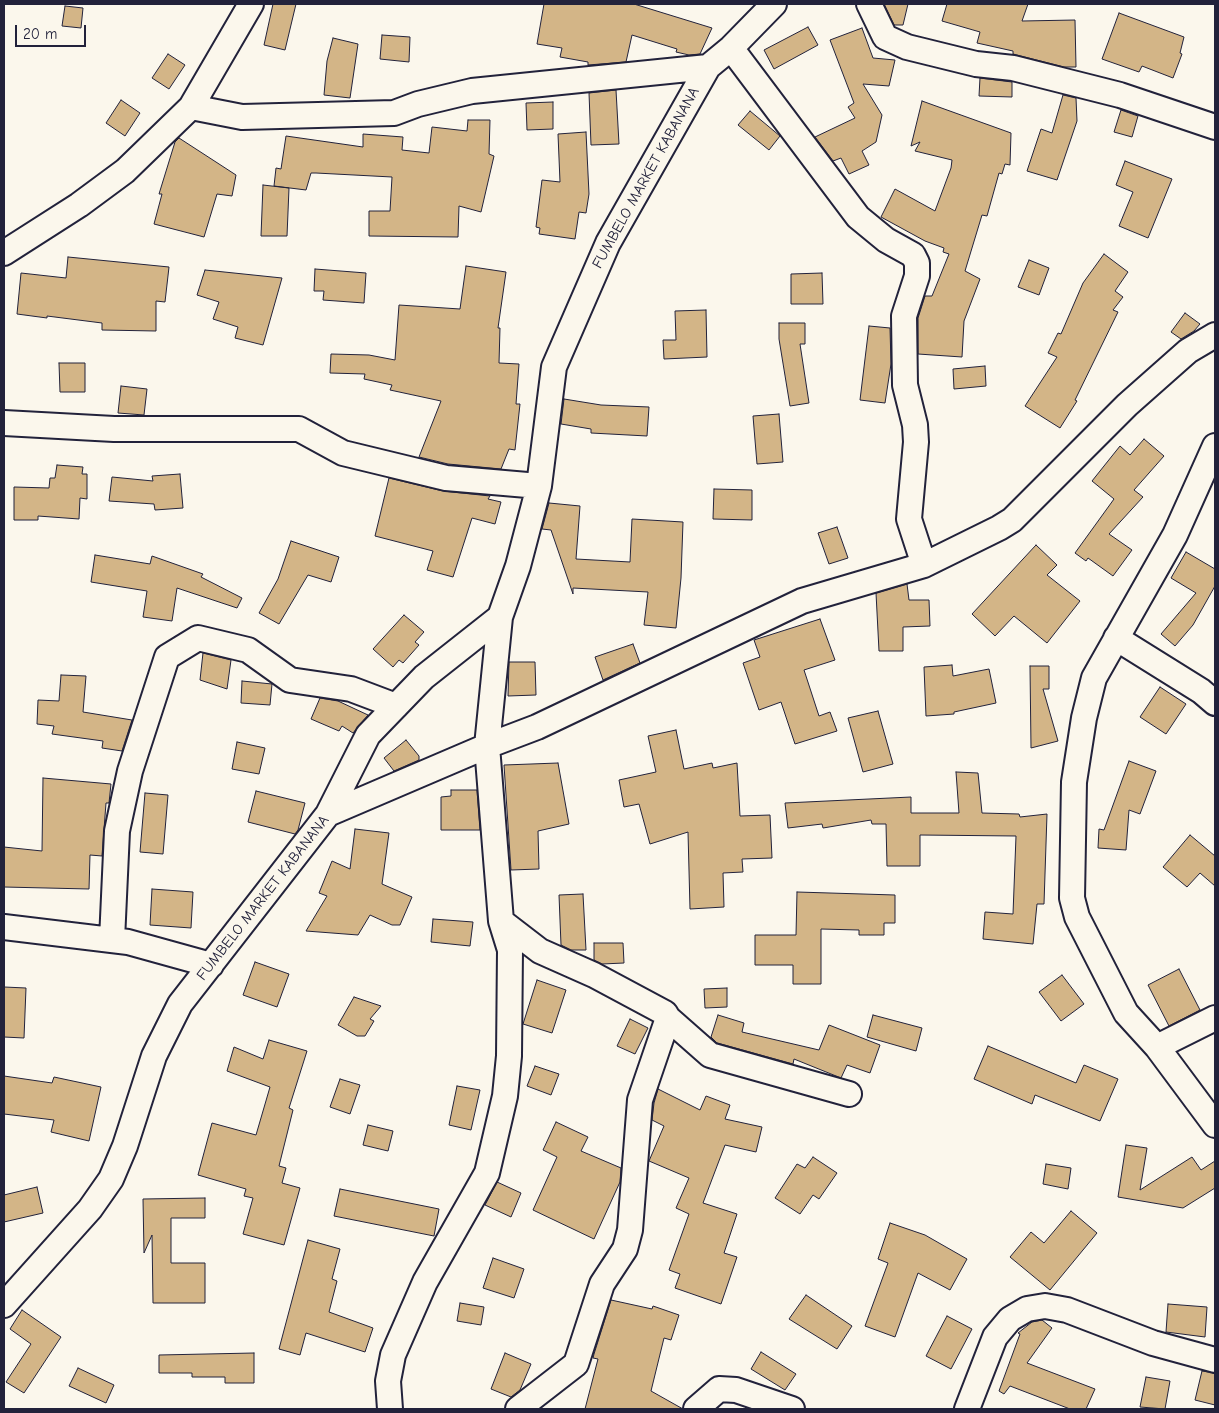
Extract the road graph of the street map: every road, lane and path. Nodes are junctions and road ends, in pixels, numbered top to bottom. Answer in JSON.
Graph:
{"nodes":[{"id":1,"x":251,"y":4,"type":"edge"},
{"id":2,"x":774,"y":4,"type":"edge"},
{"id":3,"x":869,"y":4,"type":"edge"},
{"id":4,"x":731,"y":48,"type":"junction"},
{"id":5,"x":708,"y":67,"type":"junction"},
{"id":6,"x":190,"y":107,"type":"junction"},
{"id":7,"x":1215,"y":127,"type":"edge"},
{"id":8,"x":4,"y":253,"type":"edge"},
{"id":9,"x":1215,"y":335,"type":"edge"},
{"id":10,"x":4,"y":423,"type":"edge"},
{"id":11,"x":1215,"y":446,"type":"edge"},
{"id":12,"x":539,"y":486,"type":"junction"},
{"id":13,"x":924,"y":565,"type":"junction"},
{"id":14,"x":500,"y":617,"type":"junction"},
{"id":15,"x":1116,"y":638,"type":"junction"},
{"id":16,"x":1215,"y":703,"type":"edge"},
{"id":17,"x":396,"y":706,"type":"junction"},
{"id":18,"x":487,"y":746,"type":"junction"},
{"id":19,"x":328,"y":814,"type":"junction"},
{"id":20,"x":501,"y":921,"type":"junction"},
{"id":21,"x":4,"y":927,"type":"edge"},
{"id":22,"x":112,"y":940,"type":"junction"},
{"id":23,"x":210,"y":965,"type":"junction"},
{"id":24,"x":668,"y":1018,"type":"junction"},
{"id":25,"x":1215,"y":1018,"type":"edge"},
{"id":26,"x":1156,"y":1047,"type":"junction"},
{"id":27,"x":849,"y":1094,"type":"dead end"},
{"id":28,"x":1215,"y":1126,"type":"edge"},
{"id":29,"x":4,"y":1305,"type":"edge"},
{"id":30,"x":1215,"y":1360,"type":"edge"},
{"id":31,"x":390,"y":1409,"type":"edge"},
{"id":32,"x":518,"y":1409,"type":"edge"},
{"id":33,"x":696,"y":1409,"type":"edge"},
{"id":34,"x":792,"y":1409,"type":"edge"},
{"id":35,"x":967,"y":1409,"type":"edge"}],
"edges":[{"from":1,"to":6,"type":"street"},
{"from":2,"to":4,"type":"street","name":"FUMBELO MARKET KABANANA"},
{"from":3,"to":7,"type":"street"},
{"from":4,"to":5,"type":"street","name":"FUMBELO MARKET KABANANA"},
{"from":4,"to":13,"type":"street"},
{"from":5,"to":6,"type":"street"},
{"from":5,"to":12,"type":"street","name":"FUMBELO MARKET KABANANA"},
{"from":6,"to":8,"type":"street"},
{"from":9,"to":13,"type":"street"},
{"from":10,"to":12,"type":"street"},
{"from":11,"to":15,"type":"street"},
{"from":12,"to":14,"type":"street","name":"FUMBELO MARKET KABANANA"},
{"from":13,"to":18,"type":"street"},
{"from":14,"to":17,"type":"street","name":"FUMBELO MARKET KABANANA"},
{"from":14,"to":18,"type":"street"},
{"from":15,"to":16,"type":"street"},
{"from":15,"to":26,"type":"street"},
{"from":17,"to":19,"type":"street","name":"FUMBELO MARKET KABANANA"},
{"from":17,"to":22,"type":"street"},
{"from":18,"to":19,"type":"street"},
{"from":18,"to":20,"type":"street"},
{"from":19,"to":23,"type":"street","name":"FUMBELO MARKET KABANANA"},
{"from":20,"to":24,"type":"street"},
{"from":20,"to":31,"type":"street"},
{"from":21,"to":22,"type":"street"},
{"from":22,"to":23,"type":"street"},
{"from":23,"to":29,"type":"street","name":"FUMBELO MARKET KABANANA"},
{"from":24,"to":27,"type":"street"},
{"from":24,"to":32,"type":"street"},
{"from":25,"to":26,"type":"street"},
{"from":26,"to":28,"type":"street"},
{"from":30,"to":35,"type":"street"},
{"from":33,"to":34,"type":"street"}]}
